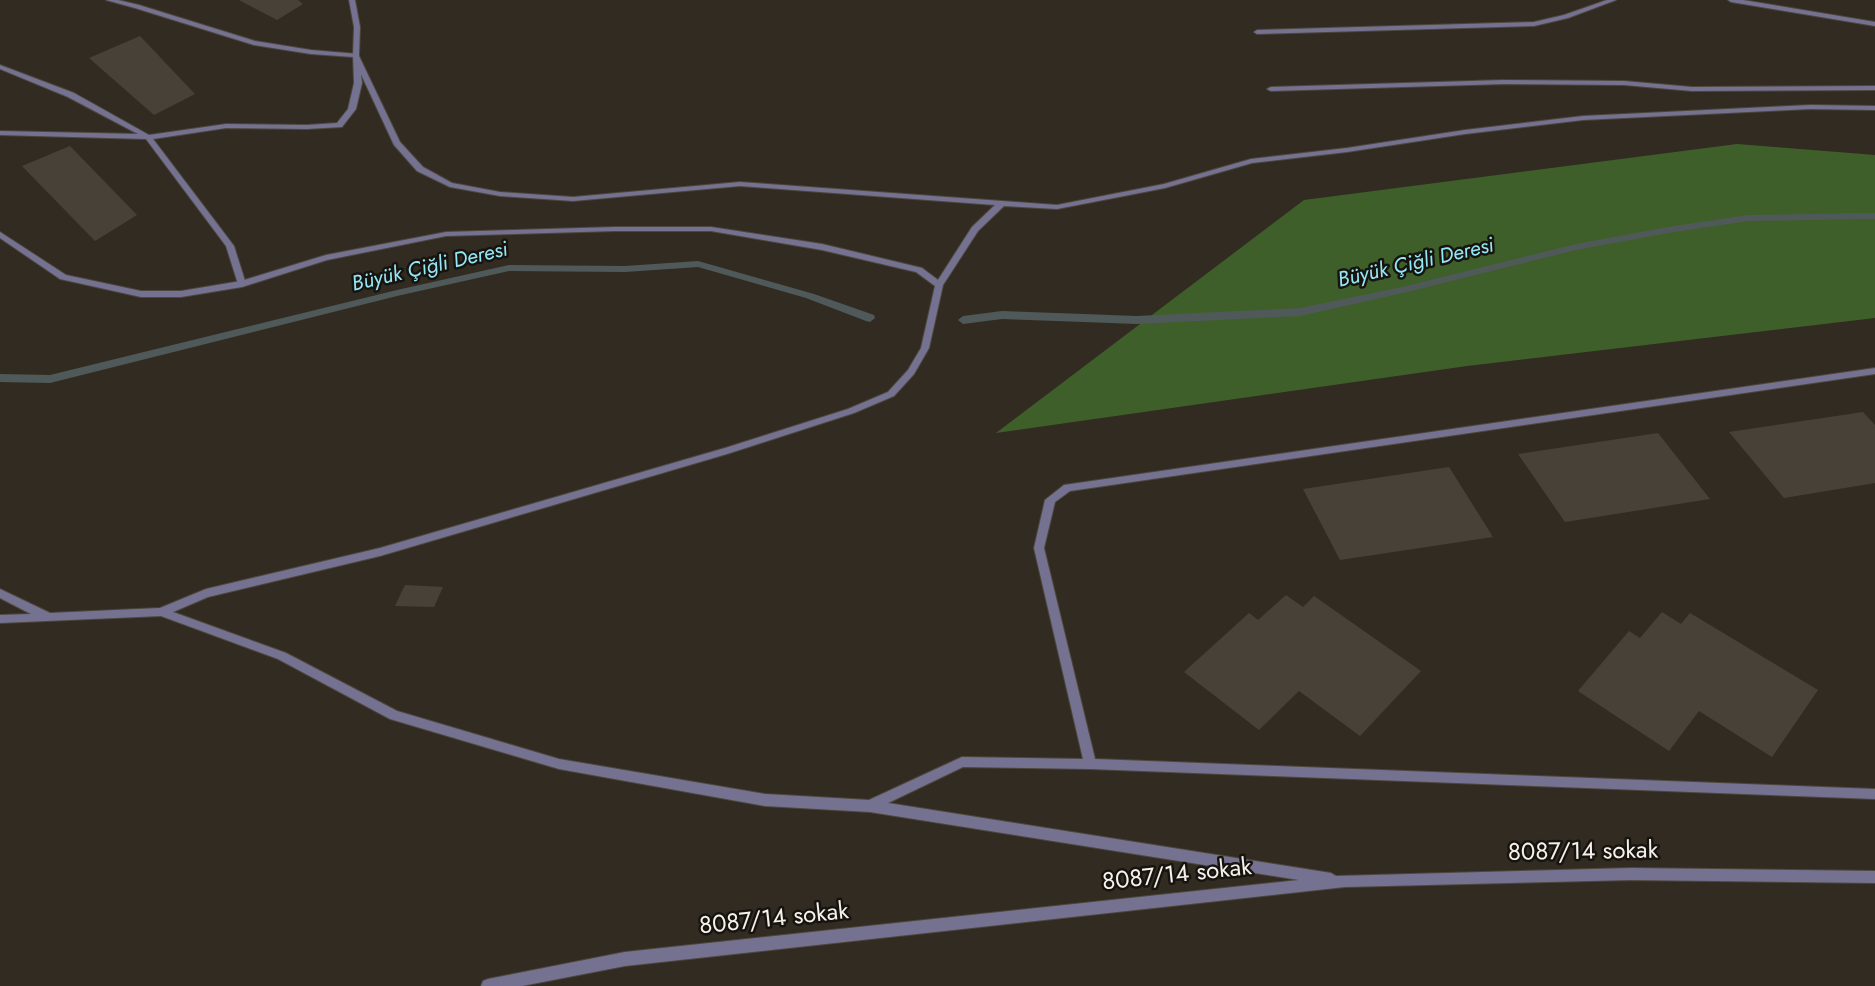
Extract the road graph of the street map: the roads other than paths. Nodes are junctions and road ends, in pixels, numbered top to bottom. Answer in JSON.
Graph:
{"nodes":[{"id":1,"x":109,"y":0,"type":"edge"},
{"id":2,"x":352,"y":0,"type":"edge"},
{"id":3,"x":1613,"y":0,"type":"edge"},
{"id":4,"x":1731,"y":0,"type":"edge"},
{"id":5,"x":1875,"y":24,"type":"edge"},
{"id":6,"x":1257,"y":32,"type":"dead end"},
{"id":7,"x":356,"y":55,"type":"junction"},
{"id":8,"x":0,"y":67,"type":"edge"},
{"id":9,"x":1875,"y":88,"type":"edge"},
{"id":10,"x":1271,"y":89,"type":"dead end"},
{"id":11,"x":1875,"y":108,"type":"edge"},
{"id":12,"x":0,"y":133,"type":"edge"},
{"id":13,"x":148,"y":136,"type":"junction"},
{"id":14,"x":1002,"y":203,"type":"junction"},
{"id":15,"x":0,"y":234,"type":"edge"},
{"id":16,"x":242,"y":284,"type":"junction"},
{"id":17,"x":939,"y":285,"type":"junction"},
{"id":18,"x":1875,"y":371,"type":"edge"},
{"id":19,"x":0,"y":593,"type":"edge"},
{"id":20,"x":161,"y":612,"type":"junction"},
{"id":21,"x":48,"y":616,"type":"junction"},
{"id":22,"x":0,"y":619,"type":"edge"},
{"id":23,"x":1090,"y":764,"type":"junction"},
{"id":24,"x":1875,"y":794,"type":"edge"},
{"id":25,"x":870,"y":806,"type":"junction"},
{"id":26,"x":1875,"y":877,"type":"edge"},
{"id":27,"x":1345,"y":881,"type":"junction"},
{"id":28,"x":488,"y":986,"type":"edge"}],
"edges":[{"from":1,"to":7,"type":"street"},
{"from":2,"to":7,"type":"street"},
{"from":3,"to":6,"type":"street"},
{"from":4,"to":5,"type":"street"},
{"from":7,"to":13,"type":"street"},
{"from":7,"to":14,"type":"street"},
{"from":8,"to":13,"type":"street"},
{"from":9,"to":10,"type":"street"},
{"from":11,"to":14,"type":"street"},
{"from":12,"to":13,"type":"street"},
{"from":13,"to":16,"type":"street"},
{"from":14,"to":17,"type":"street"},
{"from":15,"to":16,"type":"street"},
{"from":16,"to":17,"type":"street"},
{"from":17,"to":20,"type":"street"},
{"from":18,"to":23,"type":"street"},
{"from":19,"to":21,"type":"street"},
{"from":20,"to":21,"type":"street"},
{"from":20,"to":25,"type":"street"},
{"from":21,"to":22,"type":"street"},
{"from":23,"to":24,"type":"street"},
{"from":23,"to":25,"type":"street"},
{"from":25,"to":27,"type":"street"},
{"from":26,"to":27,"type":"street","name":"8087/14 sokak"},
{"from":27,"to":28,"type":"street","name":"8087/14 sokak"}]}
